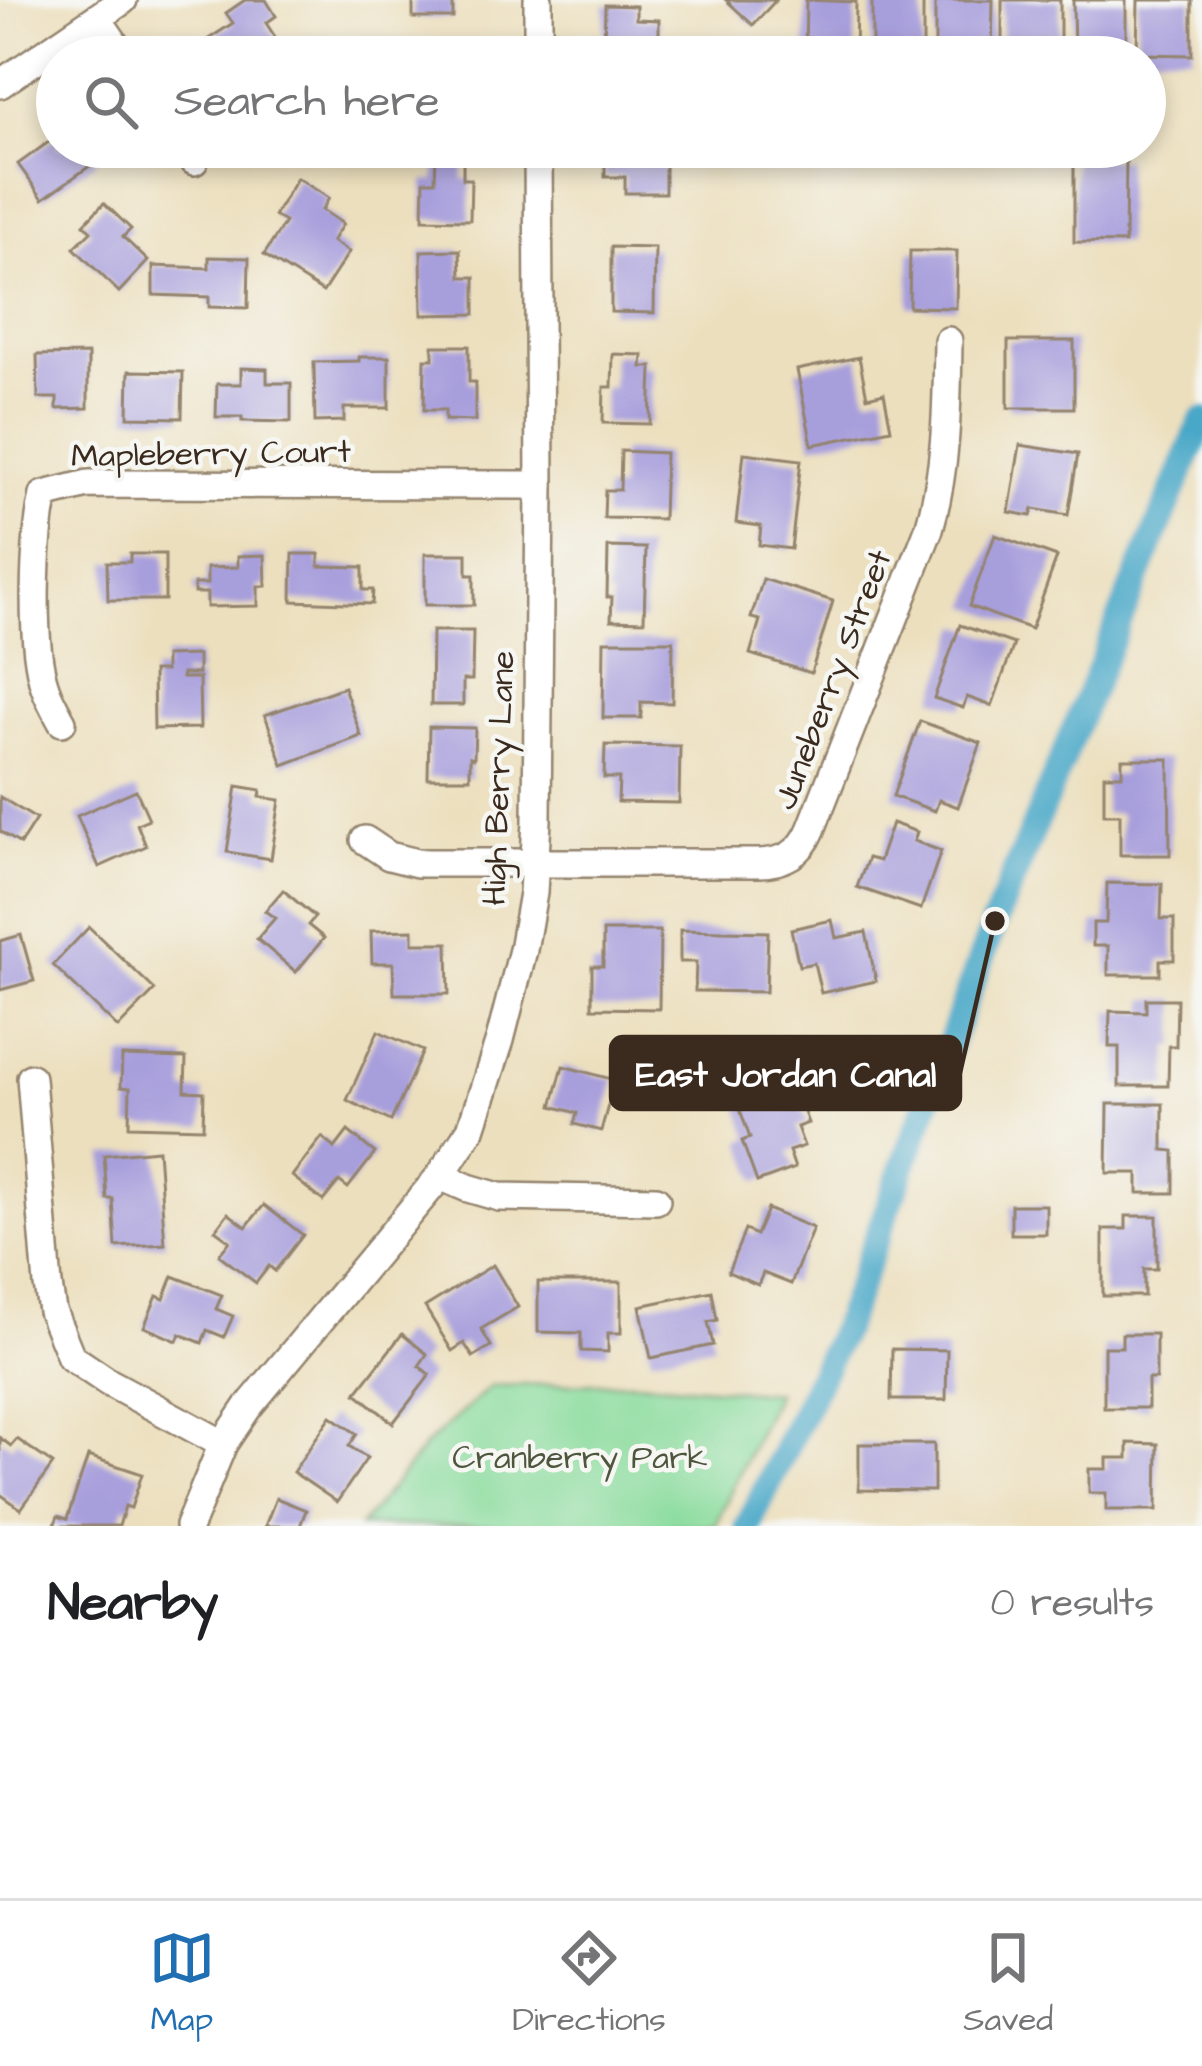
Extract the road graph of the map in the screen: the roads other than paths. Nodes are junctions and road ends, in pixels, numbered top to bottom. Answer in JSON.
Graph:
{"nodes":[{"id":1,"x":124,"y":0,"type":"edge"},
{"id":2,"x":538,"y":0,"type":"edge"},
{"id":3,"x":97,"y":18,"type":"junction"},
{"id":4,"x":71,"y":36,"type":"edge"},
{"id":5,"x":109,"y":36,"type":"edge"},
{"id":6,"x":538,"y":36,"type":"edge"},
{"id":7,"x":36,"y":60,"type":"edge"},
{"id":8,"x":0,"y":84,"type":"edge"},
{"id":9,"x":538,"y":168,"type":"edge"},
{"id":10,"x":948,"y":341,"type":"dead end"},
{"id":11,"x":540,"y":485,"type":"junction"},
{"id":12,"x":62,"y":722,"type":"dead end"},
{"id":13,"x":365,"y":840,"type":"dead end"},
{"id":14,"x":536,"y":864,"type":"junction"},
{"id":15,"x":31,"y":1078,"type":"dead end"},
{"id":16,"x":440,"y":1176,"type":"junction"},
{"id":17,"x":656,"y":1200,"type":"dead end"},
{"id":18,"x":223,"y":1444,"type":"junction"},
{"id":19,"x":189,"y":1526,"type":"edge"}],
"edges":[{"from":1,"to":3,"type":"street"},
{"from":2,"to":6,"type":"street"},
{"from":3,"to":4,"type":"street"},
{"from":3,"to":5,"type":"street"},
{"from":7,"to":8,"type":"street"},
{"from":9,"to":11,"type":"street","name":"High Berry Lane"},
{"from":10,"to":14,"type":"street","name":"Juneberry Street"},
{"from":11,"to":12,"type":"street","name":"Mapleberry Court"},
{"from":11,"to":14,"type":"street","name":"High Berry Lane"},
{"from":13,"to":14,"type":"street"},
{"from":14,"to":16,"type":"street","name":"High Berry Lane"},
{"from":15,"to":18,"type":"street"},
{"from":16,"to":17,"type":"street"},
{"from":16,"to":18,"type":"street","name":"High Berry Lane"},
{"from":18,"to":19,"type":"street","name":"High Berry Lane"}]}
